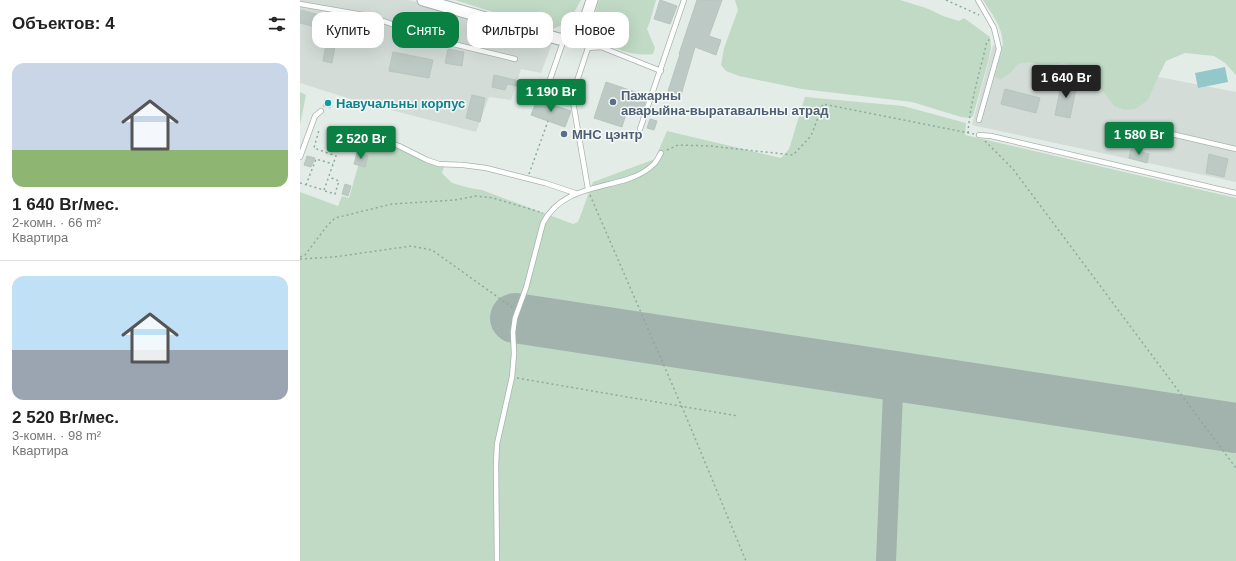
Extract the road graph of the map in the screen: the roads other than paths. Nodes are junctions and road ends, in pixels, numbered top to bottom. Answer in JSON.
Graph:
{"nodes":[{"id":1,"x":423,"y":0,"type":"edge"},
{"id":2,"x":592,"y":0,"type":"edge"},
{"id":3,"x":684,"y":0,"type":"edge"},
{"id":4,"x":978,"y":0,"type":"edge"},
{"id":5,"x":300,"y":4,"type":"edge"},
{"id":6,"x":587,"y":12,"type":"edge"},
{"id":7,"x":561,"y":39,"type":"edge"},
{"id":8,"x":561,"y":47,"type":"edge"},
{"id":9,"x":588,"y":48,"type":"edge"},
{"id":10,"x":604,"y":48,"type":"edge"},
{"id":11,"x":515,"y":58,"type":"dead end"},
{"id":12,"x":661,"y":71,"type":"junction"},
{"id":13,"x":572,"y":96,"type":"junction"},
{"id":14,"x":322,"y":111,"type":"dead end"},
{"id":15,"x":979,"y":120,"type":"dead end"},
{"id":16,"x":1146,"y":128,"type":"dead end"},
{"id":17,"x":640,"y":129,"type":"dead end"},
{"id":18,"x":979,"y":135,"type":"road end"},
{"id":19,"x":358,"y":136,"type":"dead end"},
{"id":20,"x":1236,"y":149,"type":"edge"},
{"id":21,"x":661,"y":153,"type":"road end"},
{"id":22,"x":300,"y":157,"type":"edge"},
{"id":23,"x":588,"y":189,"type":"junction"},
{"id":24,"x":575,"y":193,"type":"junction"},
{"id":25,"x":1236,"y":193,"type":"edge"},
{"id":26,"x":497,"y":561,"type":"edge"}],
"edges":[{"from":1,"to":7,"type":"street"},
{"from":2,"to":6,"type":"street"},
{"from":3,"to":12,"type":"lane"},
{"from":4,"to":15,"type":"lane"},
{"from":5,"to":11,"type":"lane"},
{"from":8,"to":13,"type":"lane"},
{"from":9,"to":13,"type":"lane"},
{"from":10,"to":12,"type":"lane"},
{"from":12,"to":17,"type":"lane"},
{"from":13,"to":23,"type":"lane"},
{"from":14,"to":22,"type":"lane"},
{"from":16,"to":20,"type":"lane"},
{"from":18,"to":25,"type":"lane"},
{"from":19,"to":24,"type":"lane"},
{"from":21,"to":23,"type":"lane"},
{"from":23,"to":24,"type":"lane"},
{"from":24,"to":26,"type":"lane"}]}
